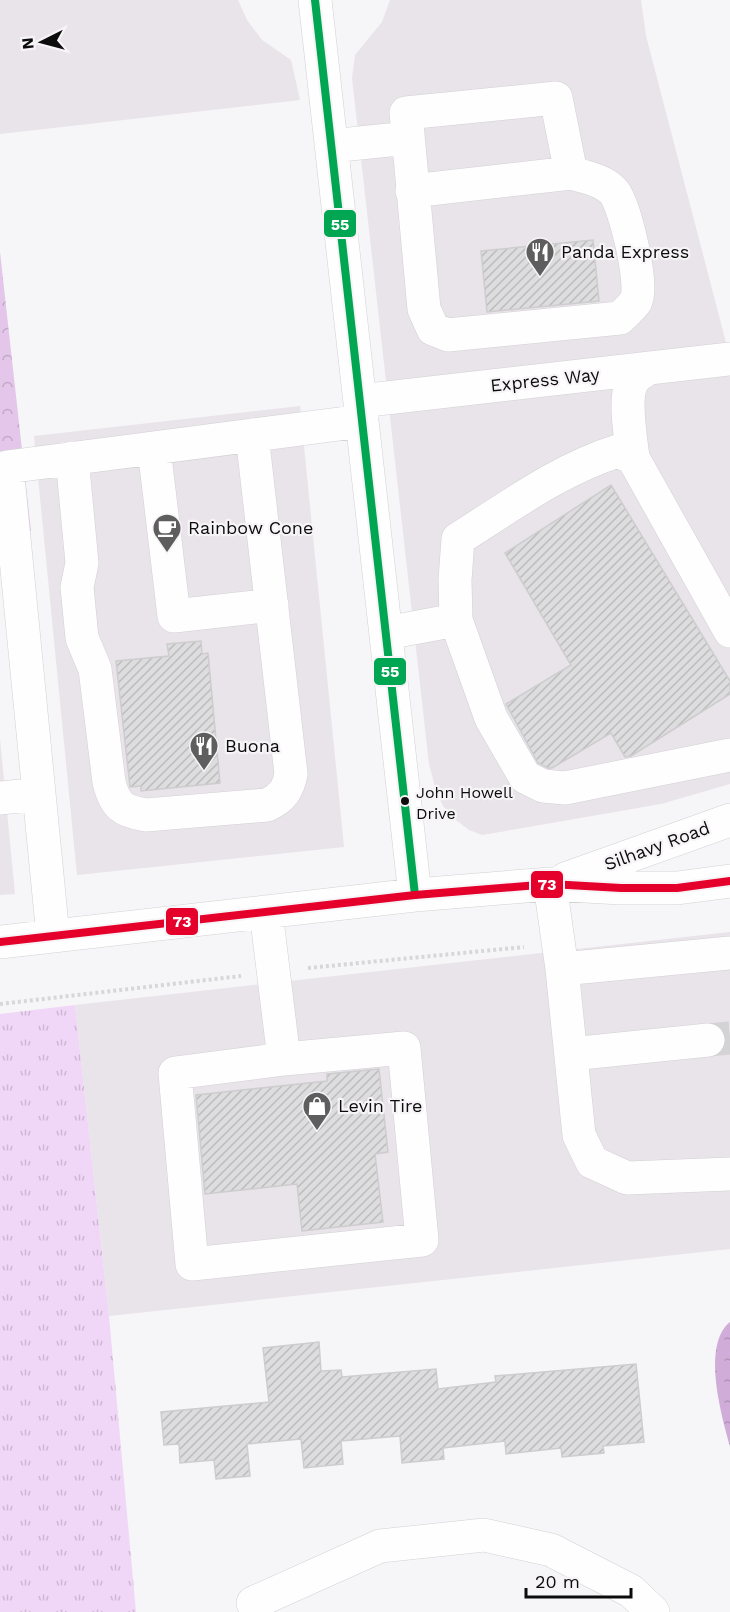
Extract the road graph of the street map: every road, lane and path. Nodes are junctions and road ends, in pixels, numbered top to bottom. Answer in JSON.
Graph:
{"nodes":[{"id":1,"x":315,"y":0,"type":"edge"},
{"id":2,"x":408,"y":138,"type":"junction"},
{"id":3,"x":332,"y":146,"type":"junction"},
{"id":4,"x":571,"y":173,"type":"junction"},
{"id":5,"x":412,"y":191,"type":"junction"},
{"id":6,"x":730,"y":359,"type":"edge"},
{"id":7,"x":649,"y":368,"type":"junction"},
{"id":8,"x":361,"y":411,"type":"junction"},
{"id":9,"x":252,"y":435,"type":"junction"},
{"id":10,"x":154,"y":448,"type":"junction"},
{"id":11,"x":72,"y":458,"type":"junction"},
{"id":12,"x":633,"y":458,"type":"junction"},
{"id":13,"x":8,"y":573,"type":"edge"},
{"id":14,"x":272,"y":605,"type":"junction"},
{"id":15,"x":456,"y":620,"type":"junction"},
{"id":16,"x":730,"y":632,"type":"edge"},
{"id":17,"x":386,"y":633,"type":"junction"},
{"id":18,"x":730,"y":755,"type":"edge"},
{"id":19,"x":39,"y":794,"type":"junction"},
{"id":20,"x":0,"y":798,"type":"edge"},
{"id":21,"x":730,"y":820,"type":"edge"},
{"id":22,"x":730,"y":880,"type":"edge"},
{"id":23,"x":550,"y":884,"type":"junction"},
{"id":24,"x":416,"y":894,"type":"junction"},
{"id":25,"x":266,"y":912,"type":"junction"},
{"id":26,"x":53,"y":936,"type":"junction"},
{"id":27,"x":0,"y":942,"type":"edge"},
{"id":28,"x":730,"y":954,"type":"edge"},
{"id":29,"x":560,"y":956,"type":"junction"},
{"id":30,"x":274,"y":972,"type":"junction"},
{"id":31,"x":0,"y":1004,"type":"edge"},
{"id":32,"x":708,"y":1040,"type":"tunnel mouth"},
{"id":33,"x":571,"y":1054,"type":"junction"},
{"id":34,"x":284,"y":1059,"type":"junction"},
{"id":35,"x":730,"y":1174,"type":"edge"},
{"id":36,"x":253,"y":1604,"type":"dead end"},
{"id":37,"x":653,"y":1612,"type":"edge"}],
"edges":[{"from":1,"to":3,"type":"street"},
{"from":2,"to":3,"type":"street"},
{"from":2,"to":4,"type":"street"},
{"from":2,"to":5,"type":"street"},
{"from":3,"to":8,"type":"street"},
{"from":4,"to":5,"type":"street"},
{"from":4,"to":5,"type":"street"},
{"from":6,"to":7,"type":"street","name":"Express Way"},
{"from":7,"to":8,"type":"street","name":"Express Way"},
{"from":7,"to":12,"type":"street"},
{"from":8,"to":9,"type":"street","name":"Express Way"},
{"from":8,"to":17,"type":"street"},
{"from":9,"to":10,"type":"street","name":"Express Way"},
{"from":9,"to":14,"type":"street"},
{"from":10,"to":11,"type":"street","name":"Express Way"},
{"from":10,"to":14,"type":"street"},
{"from":11,"to":13,"type":"street","name":"Express Way"},
{"from":11,"to":14,"type":"street"},
{"from":12,"to":15,"type":"street"},
{"from":12,"to":16,"type":"street"},
{"from":13,"to":19,"type":"street"},
{"from":15,"to":17,"type":"street"},
{"from":15,"to":18,"type":"street"},
{"from":17,"to":24,"type":"street"},
{"from":19,"to":20,"type":"street"},
{"from":19,"to":26,"type":"street"},
{"from":21,"to":23,"type":"street","name":"Silhavy Road"},
{"from":22,"to":23,"type":"street","name":"Silhavy Road"},
{"from":23,"to":24,"type":"street","name":"Silhavy Road"},
{"from":23,"to":29,"type":"street"},
{"from":24,"to":25,"type":"street","name":"Silhavy Road"},
{"from":25,"to":26,"type":"street","name":"Silhavy Road"},
{"from":25,"to":30,"type":"street"},
{"from":26,"to":27,"type":"street","name":"Silhavy Road"},
{"from":28,"to":29,"type":"street"},
{"from":29,"to":30,"type":"path"},
{"from":29,"to":33,"type":"street"},
{"from":30,"to":31,"type":"path"},
{"from":30,"to":34,"type":"street"},
{"from":32,"to":33,"type":"street"},
{"from":33,"to":35,"type":"street"},
{"from":34,"to":34,"type":"street"},
{"from":36,"to":37,"type":"street"}]}
